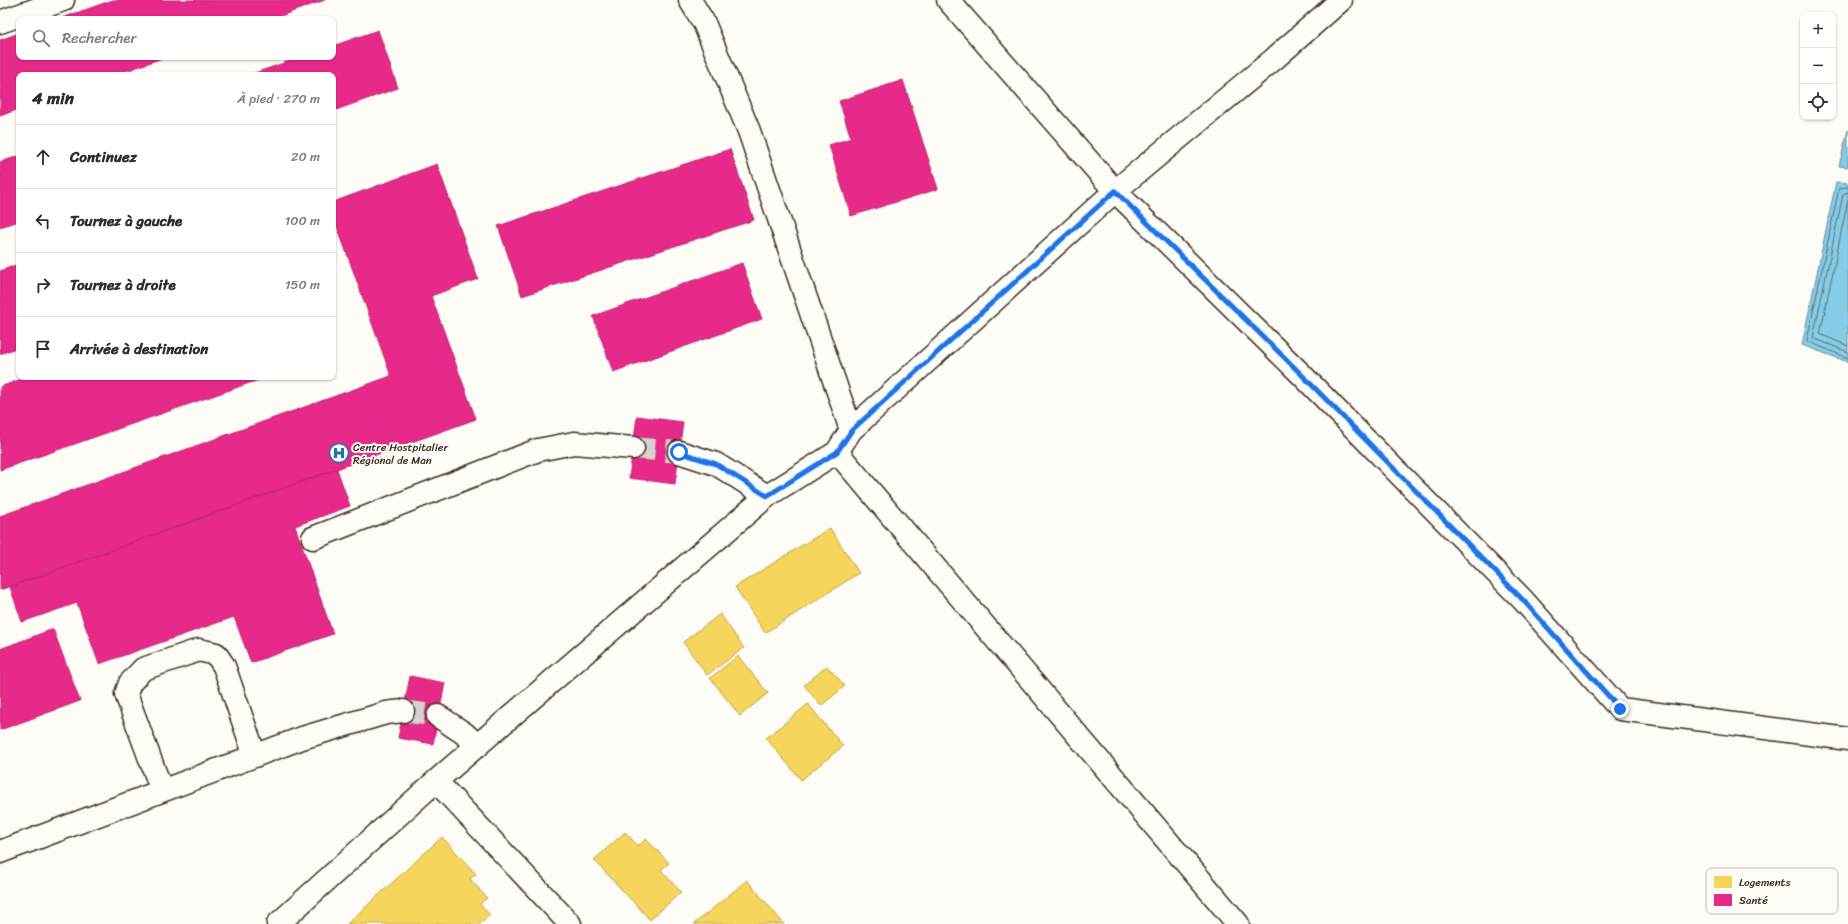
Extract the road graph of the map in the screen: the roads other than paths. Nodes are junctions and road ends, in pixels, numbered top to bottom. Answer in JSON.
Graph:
{"nodes":[{"id":1,"x":62,"y":0,"type":"edge"},
{"id":2,"x":690,"y":0,"type":"edge"},
{"id":3,"x":948,"y":0,"type":"edge"},
{"id":4,"x":1340,"y":0,"type":"edge"},
{"id":5,"x":16,"y":16,"type":"edge"},
{"id":6,"x":17,"y":16,"type":"edge"},
{"id":7,"x":0,"y":22,"type":"edge"},
{"id":8,"x":1115,"y":191,"type":"junction"},
{"id":9,"x":852,"y":430,"type":"junction"},
{"id":10,"x":633,"y":448,"type":"tunnel mouth"},
{"id":11,"x":679,"y":452,"type":"tunnel mouth"},
{"id":12,"x":837,"y":452,"type":"junction"},
{"id":13,"x":767,"y":496,"type":"junction"},
{"id":14,"x":313,"y":538,"type":"dead end"},
{"id":15,"x":403,"y":711,"type":"tunnel mouth"},
{"id":16,"x":438,"y":716,"type":"tunnel mouth"},
{"id":17,"x":1848,"y":739,"type":"edge"},
{"id":18,"x":478,"y":746,"type":"junction"},
{"id":19,"x":255,"y":756,"type":"junction"},
{"id":20,"x":436,"y":781,"type":"junction"},
{"id":21,"x":162,"y":790,"type":"junction"},
{"id":22,"x":0,"y":852,"type":"edge"},
{"id":23,"x":278,"y":924,"type":"edge"},
{"id":24,"x":570,"y":924,"type":"edge"},
{"id":25,"x":1238,"y":924,"type":"edge"}],
"edges":[{"from":1,"to":6,"type":"street"},
{"from":2,"to":9,"type":"street"},
{"from":3,"to":8,"type":"street"},
{"from":4,"to":8,"type":"street"},
{"from":5,"to":7,"type":"street"},
{"from":8,"to":9,"type":"street"},
{"from":8,"to":17,"type":"street"},
{"from":9,"to":12,"type":"street"},
{"from":10,"to":14,"type":"street"},
{"from":11,"to":13,"type":"street"},
{"from":12,"to":13,"type":"street"},
{"from":12,"to":25,"type":"street"},
{"from":13,"to":18,"type":"street"},
{"from":15,"to":19,"type":"street"},
{"from":16,"to":18,"type":"street"},
{"from":18,"to":20,"type":"street"},
{"from":19,"to":21,"type":"street"},
{"from":19,"to":21,"type":"street"},
{"from":20,"to":23,"type":"street"},
{"from":20,"to":24,"type":"street"},
{"from":21,"to":22,"type":"street"}]}
